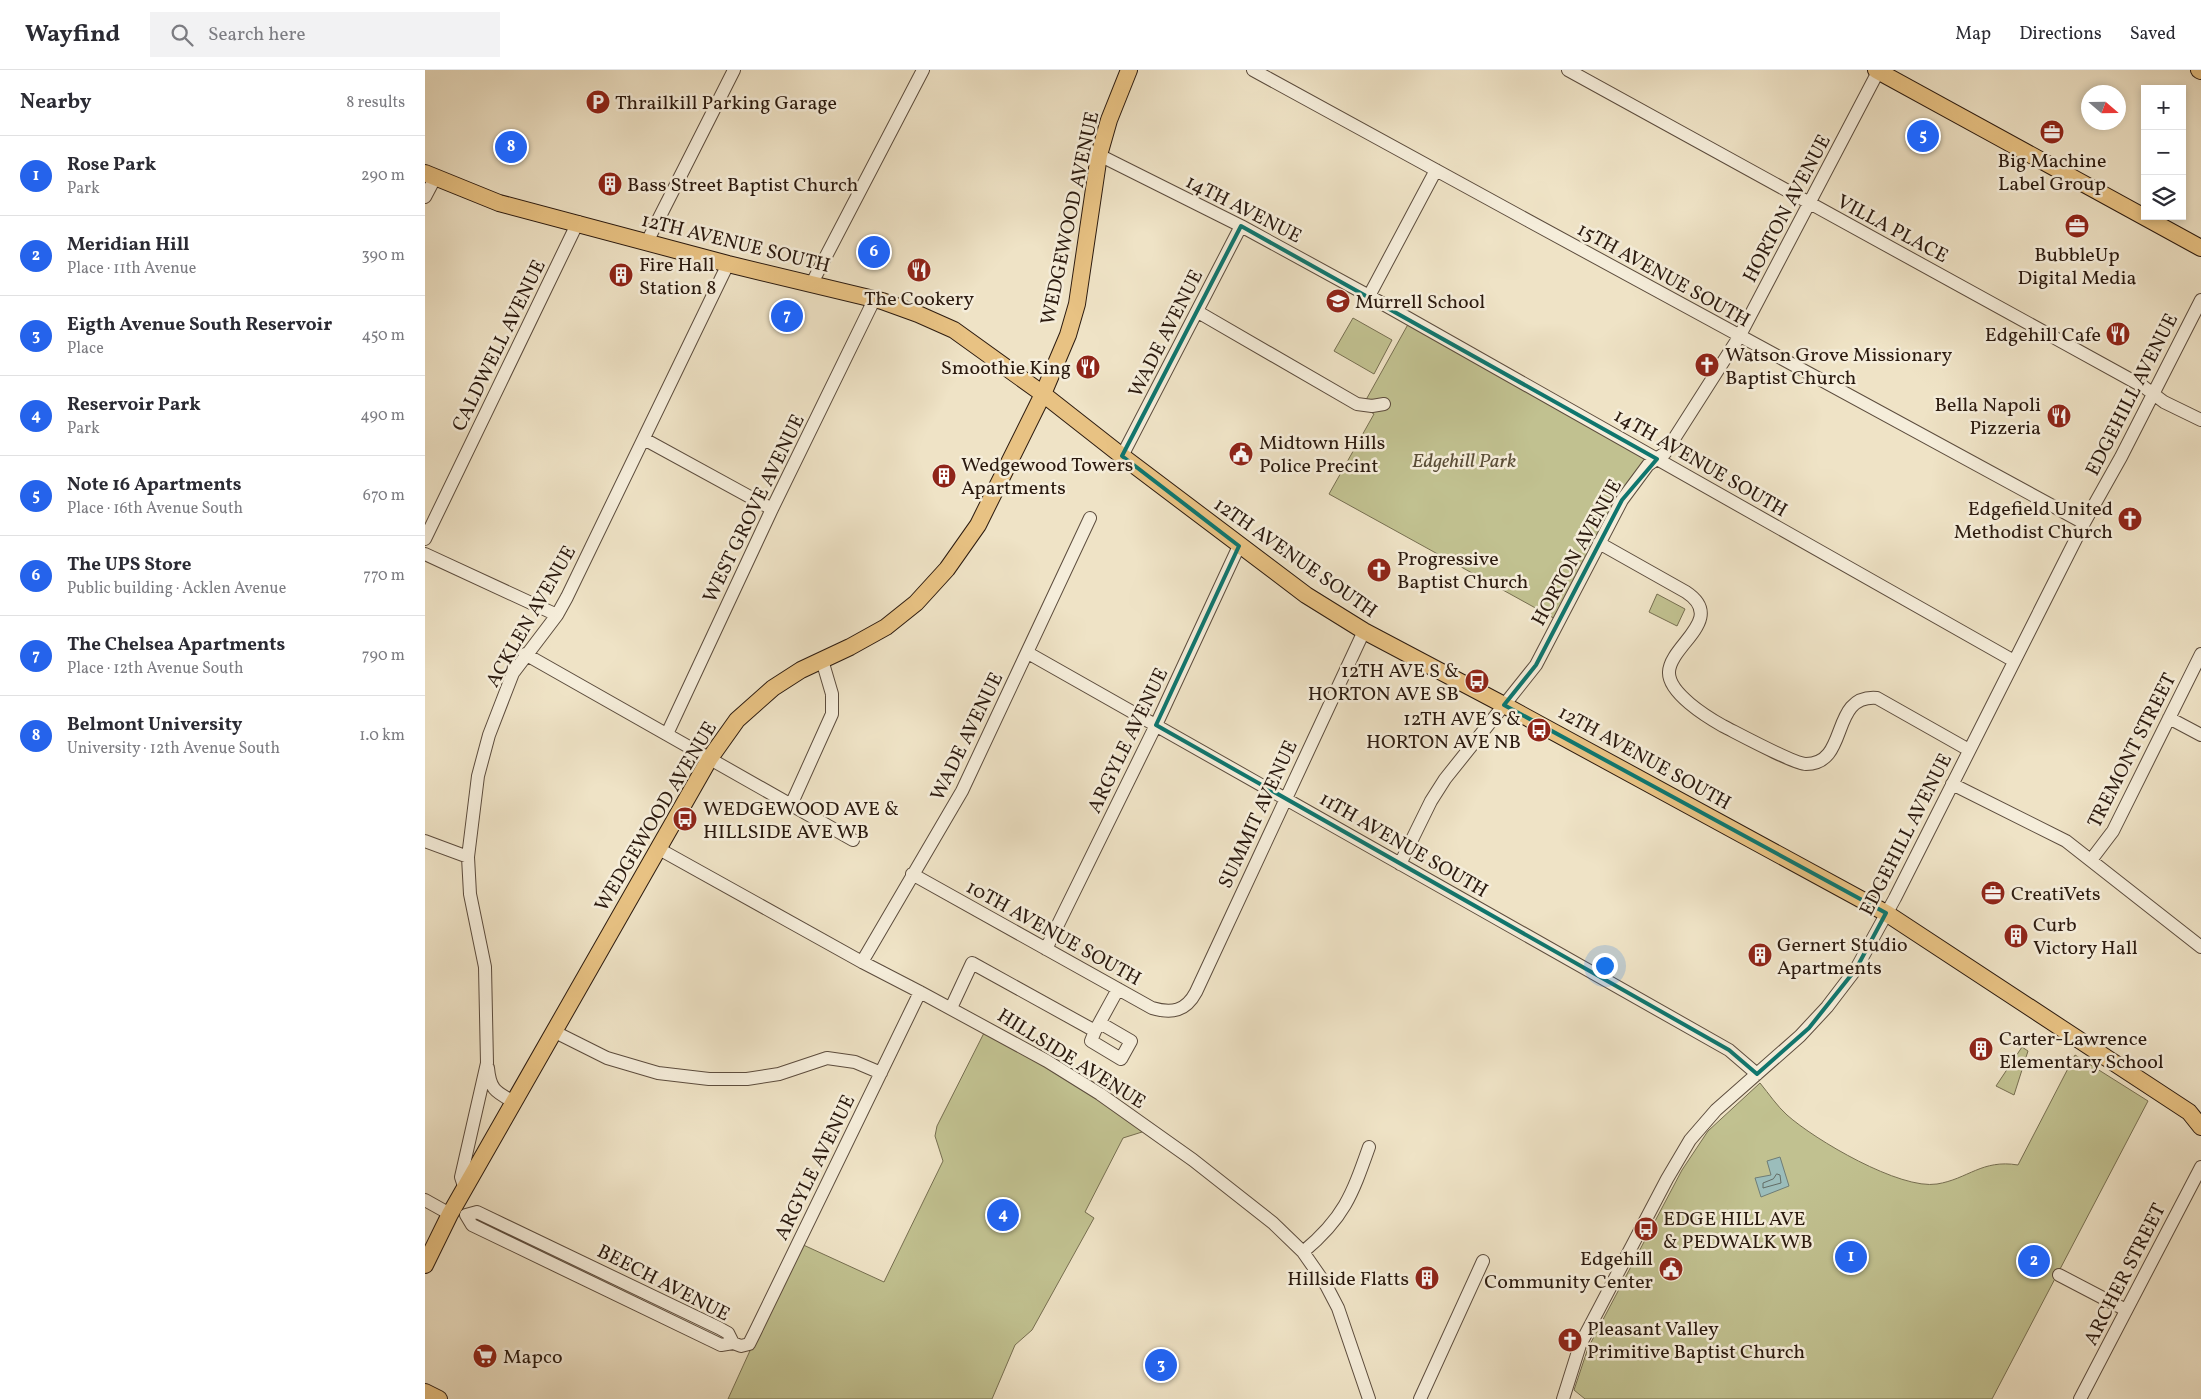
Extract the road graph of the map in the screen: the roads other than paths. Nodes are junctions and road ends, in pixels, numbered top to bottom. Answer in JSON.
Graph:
{"nodes":[{"id":1,"x":734,"y":70,"type":"edge"},
{"id":2,"x":923,"y":70,"type":"edge"},
{"id":3,"x":1129,"y":70,"type":"edge"},
{"id":4,"x":1253,"y":70,"type":"edge"},
{"id":5,"x":1568,"y":70,"type":"edge"},
{"id":6,"x":1878,"y":70,"type":"edge"},
{"id":7,"x":1099,"y":156,"type":"junction"},
{"id":8,"x":1436,"y":170,"type":"junction"},
{"id":9,"x":430,"y":176,"type":"edge"},
{"id":10,"x":425,"y":197,"type":"edge"},
{"id":11,"x":1809,"y":204,"type":"junction"},
{"id":12,"x":578,"y":222,"type":"junction"},
{"id":13,"x":1241,"y":226,"type":"junction"},
{"id":14,"x":647,"y":242,"type":"junction"},
{"id":15,"x":2201,"y":248,"type":"edge"},
{"id":16,"x":728,"y":264,"type":"junction"},
{"id":17,"x":812,"y":283,"type":"junction"},
{"id":18,"x":1369,"y":296,"type":"junction"},
{"id":19,"x":874,"y":300,"type":"junction"},
{"id":20,"x":2201,"y":300,"type":"edge"},
{"id":21,"x":1197,"y":312,"type":"junction"},
{"id":22,"x":1739,"y":337,"type":"junction"},
{"id":23,"x":1043,"y":394,"type":"junction"},
{"id":24,"x":2153,"y":394,"type":"junction"},
{"id":25,"x":1384,"y":404,"type":"dead end"},
{"id":26,"x":2201,"y":420,"type":"edge"},
{"id":27,"x":644,"y":439,"type":"junction"},
{"id":28,"x":1122,"y":456,"type":"junction"},
{"id":29,"x":1657,"y":459,"type":"junction"},
{"id":30,"x":772,"y":509,"type":"junction"},
{"id":31,"x":1090,"y":518,"type":"dead end"},
{"id":32,"x":2085,"y":523,"type":"junction"},
{"id":33,"x":425,"y":539,"type":"edge"},
{"id":34,"x":1599,"y":544,"type":"junction"},
{"id":35,"x":1239,"y":546,"type":"junction"},
{"id":36,"x":425,"y":554,"type":"edge"},
{"id":37,"x":557,"y":614,"type":"junction"},
{"id":38,"x":1365,"y":631,"type":"junction"},
{"id":39,"x":1028,"y":653,"type":"junction"},
{"id":40,"x":525,"y":654,"type":"junction"},
{"id":41,"x":2201,"y":654,"type":"edge"},
{"id":42,"x":822,"y":660,"type":"junction"},
{"id":43,"x":2014,"y":661,"type":"junction"},
{"id":44,"x":1504,"y":705,"type":"junction"},
{"id":45,"x":2169,"y":718,"type":"junction"},
{"id":46,"x":1156,"y":726,"type":"junction"},
{"id":47,"x":667,"y":734,"type":"junction"},
{"id":48,"x":2201,"y":735,"type":"edge"},
{"id":49,"x":1969,"y":750,"type":"junction"},
{"id":50,"x":710,"y":758,"type":"junction"},
{"id":51,"x":1952,"y":784,"type":"junction"},
{"id":52,"x":1285,"y":797,"type":"junction"},
{"id":53,"x":791,"y":805,"type":"junction"},
{"id":54,"x":853,"y":840,"type":"dead end"},
{"id":55,"x":425,"y":841,"type":"edge"},
{"id":56,"x":659,"y":849,"type":"junction"},
{"id":57,"x":468,"y":857,"type":"junction"},
{"id":58,"x":2091,"y":860,"type":"junction"},
{"id":59,"x":1400,"y":864,"type":"junction"},
{"id":60,"x":912,"y":874,"type":"junction"},
{"id":61,"x":1886,"y":913,"type":"junction"},
{"id":62,"x":2201,"y":947,"type":"edge"},
{"id":63,"x":1046,"y":949,"type":"junction"},
{"id":64,"x":862,"y":962,"type":"junction"},
{"id":65,"x":1118,"y":990,"type":"junction"},
{"id":66,"x":920,"y":992,"type":"junction"},
{"id":67,"x":951,"y":1008,"type":"junction"},
{"id":68,"x":1181,"y":1010,"type":"joint"},
{"id":69,"x":555,"y":1032,"type":"junction"},
{"id":70,"x":487,"y":1063,"type":"junction"},
{"id":71,"x":881,"y":1074,"type":"junction"},
{"id":72,"x":1757,"y":1074,"type":"junction"},
{"id":73,"x":515,"y":1102,"type":"junction"},
{"id":74,"x":2195,"y":1114,"type":"edge"},
{"id":75,"x":2201,"y":1127,"type":"edge"},
{"id":76,"x":1369,"y":1147,"type":"dead end"},
{"id":77,"x":2201,"y":1167,"type":"edge"},
{"id":78,"x":465,"y":1189,"type":"junction"},
{"id":79,"x":425,"y":1200,"type":"edge"},
{"id":80,"x":457,"y":1213,"type":"junction"},
{"id":81,"x":1303,"y":1252,"type":"junction"},
{"id":82,"x":1483,"y":1261,"type":"dead end"},
{"id":83,"x":425,"y":1265,"type":"edge"},
{"id":84,"x":608,"y":1274,"type":"junction"},
{"id":85,"x":2059,"y":1275,"type":"dead end"},
{"id":86,"x":602,"y":1287,"type":"junction"},
{"id":87,"x":2127,"y":1310,"type":"junction"},
{"id":88,"x":733,"y":1343,"type":"junction"},
{"id":89,"x":425,"y":1392,"type":"edge"},
{"id":90,"x":439,"y":1399,"type":"edge"},
{"id":91,"x":1369,"y":1399,"type":"edge"},
{"id":92,"x":1420,"y":1399,"type":"edge"},
{"id":93,"x":1563,"y":1399,"type":"edge"},
{"id":94,"x":2081,"y":1399,"type":"edge"}],
"edges":[{"from":1,"to":14,"type":"street"},
{"from":2,"to":17,"type":"street"},
{"from":3,"to":7,"type":"main road","name":"WEDGEWOOD AVENUE"},
{"from":4,"to":8,"type":"street","name":"15TH AVENUE SOUTH"},
{"from":5,"to":11,"type":"street","name":"VILLA PLACE"},
{"from":6,"to":11,"type":"street","name":"HORTON AVENUE"},
{"from":6,"to":15,"type":"main road"},
{"from":7,"to":13,"type":"street","name":"14TH AVENUE"},
{"from":7,"to":23,"type":"main road","name":"WEDGEWOOD AVENUE"},
{"from":8,"to":18,"type":"street"},
{"from":8,"to":22,"type":"street","name":"15TH AVENUE SOUTH"},
{"from":9,"to":10,"type":"street"},
{"from":9,"to":12,"type":"main road","name":"12TH AVENUE SOUTH"},
{"from":11,"to":22,"type":"street","name":"HORTON AVENUE"},
{"from":11,"to":24,"type":"street","name":"VILLA PLACE"},
{"from":12,"to":14,"type":"main road","name":"12TH AVENUE SOUTH"},
{"from":12,"to":33,"type":"street","name":"CALDWELL AVENUE"},
{"from":13,"to":18,"type":"street","name":"14TH AVENUE"},
{"from":13,"to":21,"type":"street","name":"WADE AVENUE"},
{"from":14,"to":16,"type":"main road","name":"12TH AVENUE SOUTH"},
{"from":16,"to":17,"type":"main road","name":"12TH AVENUE SOUTH"},
{"from":16,"to":27,"type":"street","name":"ACKLEN AVENUE"},
{"from":17,"to":19,"type":"main road","name":"12TH AVENUE SOUTH"},
{"from":18,"to":29,"type":"street","name":"14TH AVENUE SOUTH"},
{"from":19,"to":23,"type":"main road","name":"12TH AVENUE SOUTH"},
{"from":19,"to":30,"type":"street","name":"WEST GROVE AVENUE"},
{"from":20,"to":24,"type":"street","name":"EDGEHILL AVENUE"},
{"from":21,"to":25,"type":"street"},
{"from":21,"to":28,"type":"street","name":"WADE AVENUE"},
{"from":22,"to":29,"type":"street","name":"HORTON AVENUE"},
{"from":22,"to":32,"type":"street","name":"15TH AVENUE SOUTH"},
{"from":23,"to":28,"type":"main road","name":"12TH AVENUE SOUTH"},
{"from":23,"to":42,"type":"main road","name":"WEDGEWOOD AVENUE"},
{"from":24,"to":26,"type":"street","name":"VILLA PLACE"},
{"from":24,"to":32,"type":"street","name":"EDGEHILL AVENUE"},
{"from":27,"to":30,"type":"street"},
{"from":27,"to":37,"type":"street","name":"ACKLEN AVENUE"},
{"from":28,"to":35,"type":"main road","name":"12TH AVENUE SOUTH"},
{"from":29,"to":34,"type":"street","name":"HORTON AVENUE"},
{"from":29,"to":43,"type":"street","name":"14TH AVENUE SOUTH"},
{"from":30,"to":47,"type":"street","name":"WEST GROVE AVENUE"},
{"from":31,"to":39,"type":"street","name":"WADE AVENUE"},
{"from":32,"to":43,"type":"street","name":"EDGEHILL AVENUE"},
{"from":34,"to":44,"type":"street","name":"HORTON AVENUE"},
{"from":34,"to":49,"type":"street"},
{"from":35,"to":38,"type":"main road","name":"12TH AVENUE SOUTH"},
{"from":35,"to":46,"type":"street","name":"ARGYLE AVENUE"},
{"from":36,"to":37,"type":"street"},
{"from":37,"to":40,"type":"street","name":"ACKLEN AVENUE"},
{"from":38,"to":44,"type":"main road","name":"12TH AVENUE SOUTH"},
{"from":38,"to":52,"type":"street","name":"SUMMIT AVENUE"},
{"from":39,"to":46,"type":"street","name":"11TH AVENUE SOUTH"},
{"from":39,"to":60,"type":"street","name":"WADE AVENUE"},
{"from":40,"to":47,"type":"street"},
{"from":40,"to":57,"type":"street","name":"ACKLEN AVENUE"},
{"from":41,"to":45,"type":"street","name":"TREMONT STREET"},
{"from":42,"to":50,"type":"main road","name":"WEDGEWOOD AVENUE"},
{"from":42,"to":53,"type":"street"},
{"from":43,"to":49,"type":"street","name":"EDGEHILL AVENUE"},
{"from":44,"to":59,"type":"street","name":"HORTON AVENUE"},
{"from":44,"to":61,"type":"main road","name":"12TH AVENUE SOUTH"},
{"from":45,"to":48,"type":"street"},
{"from":45,"to":58,"type":"street","name":"TREMONT STREET"},
{"from":46,"to":52,"type":"street","name":"11TH AVENUE SOUTH"},
{"from":46,"to":63,"type":"street","name":"ARGYLE AVENUE"},
{"from":47,"to":50,"type":"street"},
{"from":49,"to":51,"type":"street","name":"EDGEHILL AVENUE"},
{"from":50,"to":53,"type":"street"},
{"from":50,"to":56,"type":"main road","name":"WEDGEWOOD AVENUE"},
{"from":51,"to":58,"type":"street"},
{"from":51,"to":61,"type":"street","name":"EDGEHILL AVENUE"},
{"from":52,"to":59,"type":"street","name":"11TH AVENUE SOUTH"},
{"from":52,"to":68,"type":"street","name":"SUMMIT AVENUE"},
{"from":53,"to":54,"type":"street"},
{"from":55,"to":57,"type":"street"},
{"from":56,"to":64,"type":"street","name":"HILLSIDE AVENUE"},
{"from":56,"to":69,"type":"main road","name":"WEDGEWOOD AVENUE"},
{"from":57,"to":70,"type":"street","name":"ACKLEN AVENUE"},
{"from":58,"to":62,"type":"street"},
{"from":59,"to":72,"type":"street","name":"11TH AVENUE SOUTH"},
{"from":60,"to":63,"type":"street","name":"10TH AVENUE SOUTH"},
{"from":60,"to":64,"type":"street","name":"WADE AVENUE"},
{"from":61,"to":72,"type":"street","name":"EDGEHILL AVENUE"},
{"from":61,"to":74,"type":"main road","name":"12TH AVENUE SOUTH"},
{"from":63,"to":65,"type":"street","name":"10TH AVENUE SOUTH"},
{"from":64,"to":66,"type":"street","name":"HILLSIDE AVENUE"},
{"from":65,"to":67,"type":"street"},
{"from":65,"to":68,"type":"street","name":"10TH AVENUE SOUTH"},
{"from":66,"to":67,"type":"street","name":"HILLSIDE AVENUE"},
{"from":66,"to":71,"type":"street","name":"ARGYLE AVENUE"},
{"from":67,"to":81,"type":"street","name":"HILLSIDE AVENUE"},
{"from":69,"to":71,"type":"street"},
{"from":69,"to":73,"type":"main road","name":"WEDGEWOOD AVENUE"},
{"from":70,"to":73,"type":"street"},
{"from":70,"to":78,"type":"street","name":"ACKLEN AVENUE"},
{"from":71,"to":88,"type":"street","name":"ARGYLE AVENUE"},
{"from":72,"to":93,"type":"street","name":"EDGEHILL AVENUE"},
{"from":73,"to":78,"type":"main road","name":"WEDGEWOOD AVENUE"},
{"from":74,"to":75,"type":"main road","name":"12TH AVENUE SOUTH"},
{"from":76,"to":81,"type":"street"},
{"from":77,"to":87,"type":"street","name":"ARCHER STREET"},
{"from":78,"to":80,"type":"main road","name":"WEDGEWOOD AVENUE"},
{"from":79,"to":80,"type":"street","name":"BEECH AVENUE"},
{"from":80,"to":83,"type":"main road","name":"WEDGEWOOD AVENUE"},
{"from":80,"to":84,"type":"street","name":"BEECH AVENUE"},
{"from":80,"to":86,"type":"street","name":"BEECH AVENUE"},
{"from":81,"to":91,"type":"street","name":"HILLSIDE AVENUE"},
{"from":82,"to":92,"type":"street"},
{"from":84,"to":86,"type":"street"},
{"from":84,"to":88,"type":"street","name":"BEECH AVENUE"},
{"from":85,"to":87,"type":"street"},
{"from":86,"to":88,"type":"street","name":"BEECH AVENUE"},
{"from":87,"to":94,"type":"street","name":"ARCHER STREET"},
{"from":89,"to":90,"type":"main road"}]}
